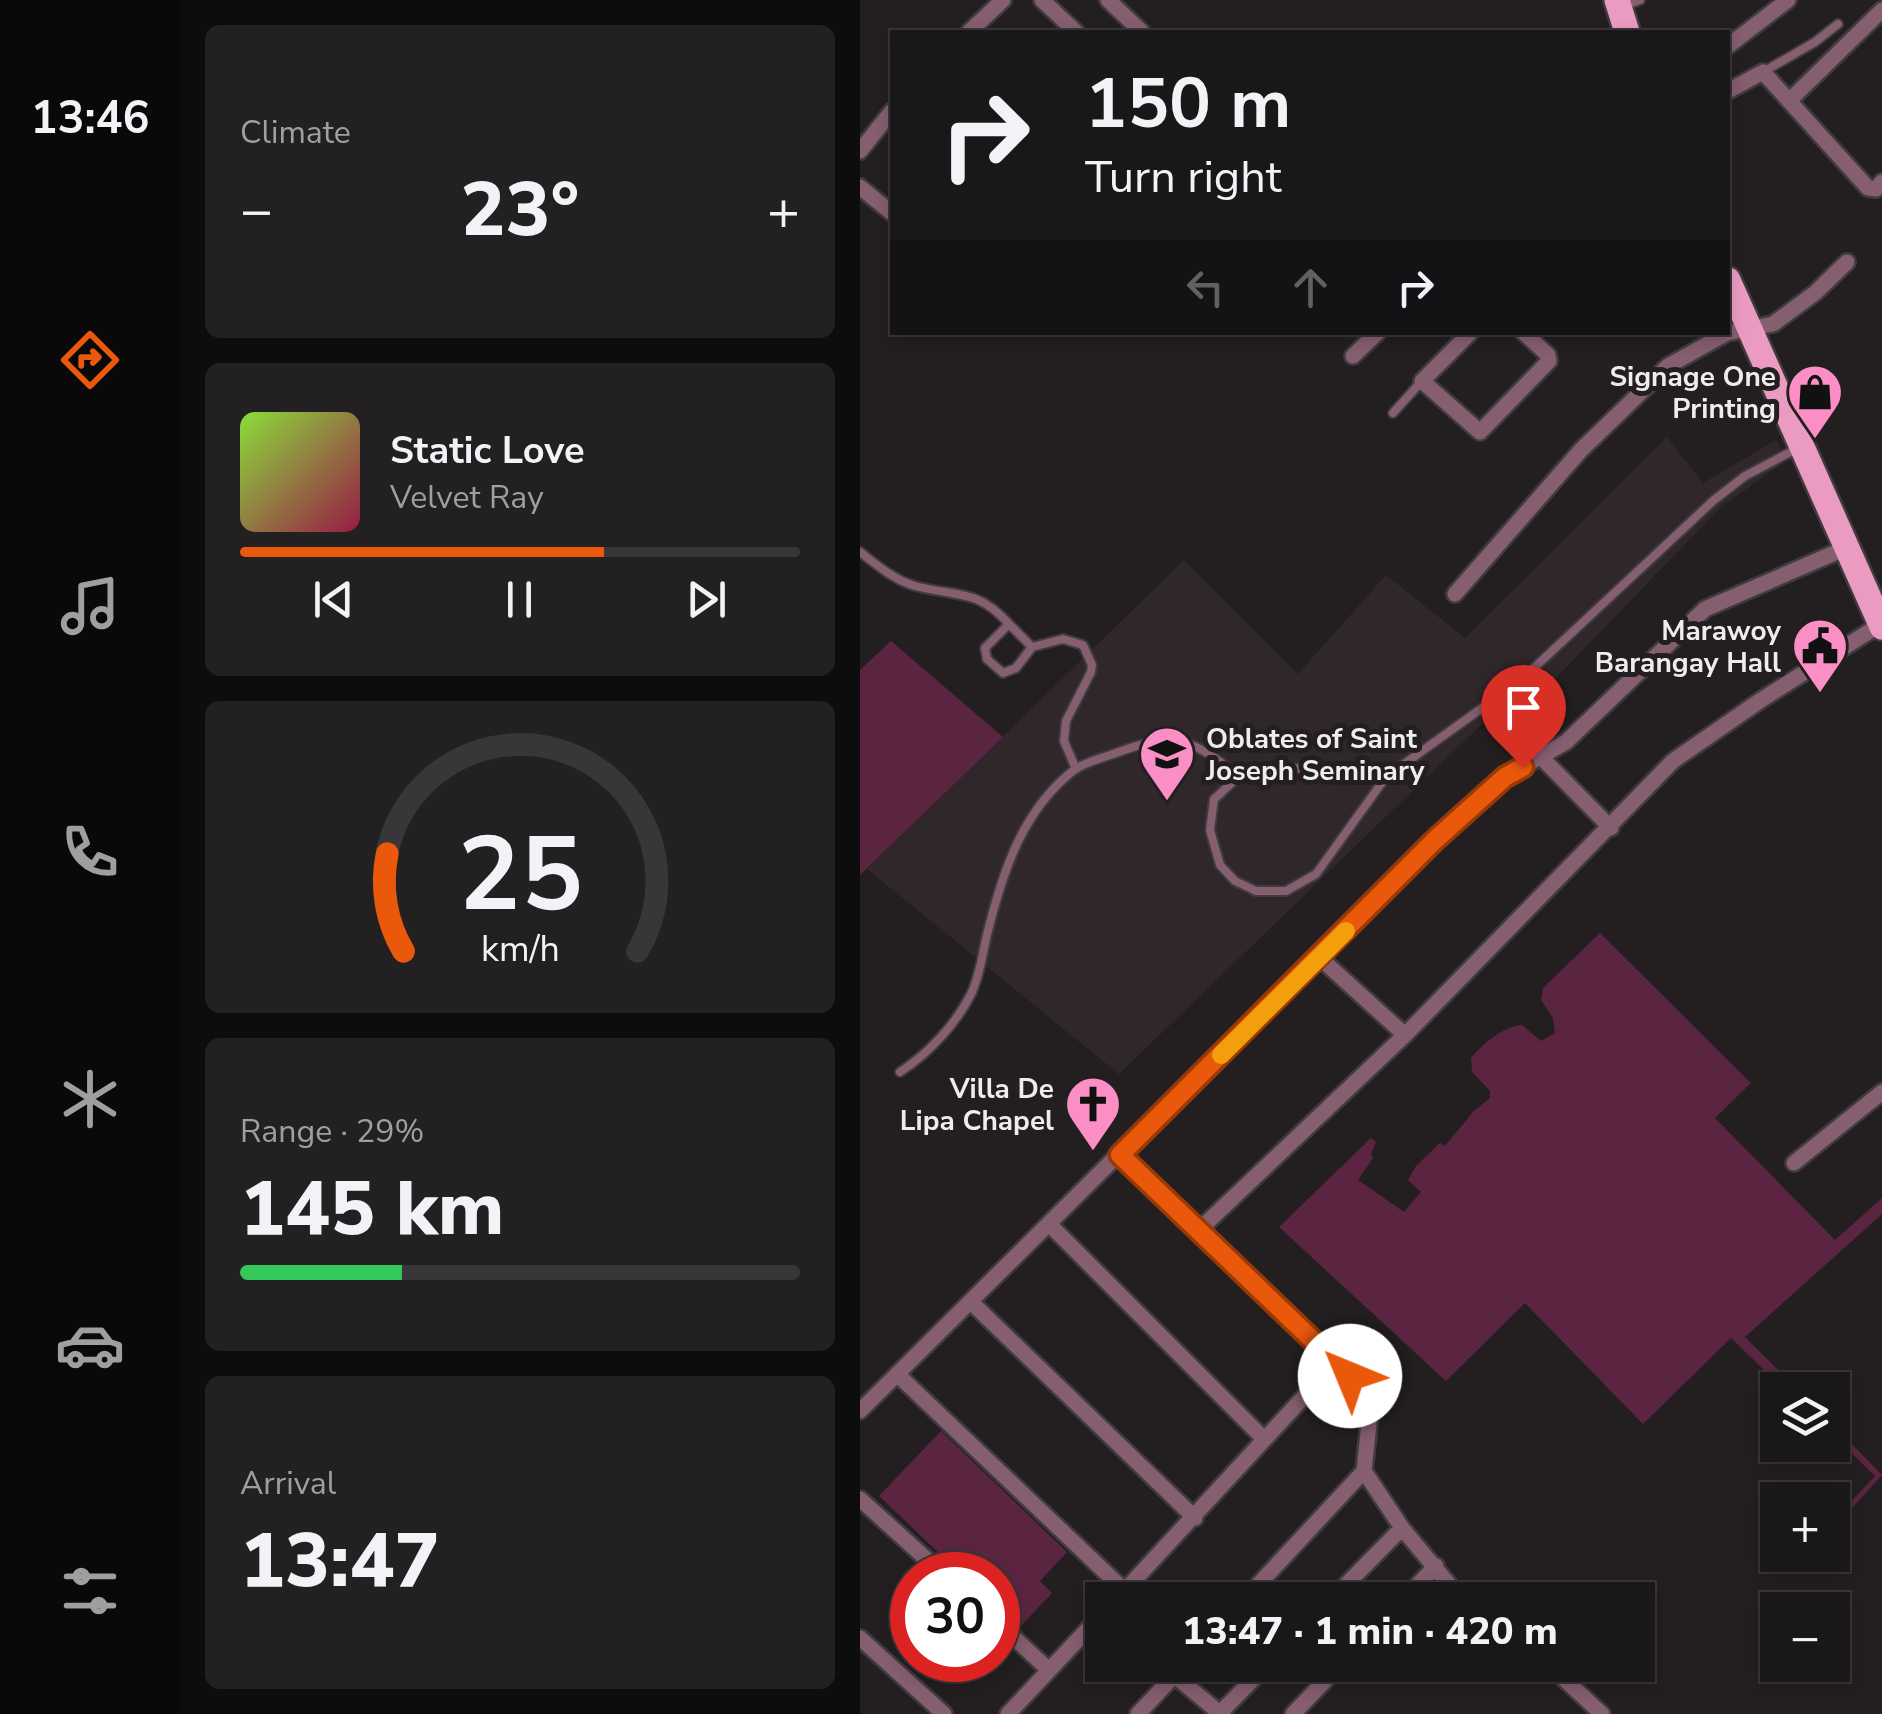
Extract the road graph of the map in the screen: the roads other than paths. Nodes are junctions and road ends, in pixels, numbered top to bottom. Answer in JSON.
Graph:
{"nodes":[{"id":1,"x":1003,"y":0,"type":"edge"},
{"id":2,"x":1042,"y":0,"type":"edge"},
{"id":3,"x":1108,"y":0,"type":"edge"},
{"id":4,"x":1788,"y":0,"type":"edge"},
{"id":5,"x":1625,"y":2,"type":"edge"},
{"id":6,"x":1882,"y":10,"type":"edge"},
{"id":7,"x":1838,"y":24,"type":"dead end"},
{"id":8,"x":971,"y":30,"type":"edge"},
{"id":9,"x":1074,"y":30,"type":"edge"},
{"id":10,"x":1140,"y":30,"type":"edge"},
{"id":11,"x":1627,"y":30,"type":"edge"},
{"id":12,"x":1730,"y":44,"type":"edge"},
{"id":13,"x":1763,"y":72,"type":"junction"},
{"id":14,"x":1730,"y":90,"type":"edge"},
{"id":15,"x":1790,"y":100,"type":"junction"},
{"id":16,"x":890,"y":113,"type":"edge"},
{"id":17,"x":860,"y":151,"type":"edge"},
{"id":18,"x":1882,"y":182,"type":"edge"},
{"id":19,"x":860,"y":187,"type":"edge"},
{"id":20,"x":890,"y":212,"type":"edge"},
{"id":21,"x":1847,"y":262,"type":"dead end"},
{"id":22,"x":1730,"y":285,"type":"edge"},
{"id":23,"x":1750,"y":331,"type":"junction"},
{"id":24,"x":1730,"y":333,"type":"edge"},
{"id":25,"x":1375,"y":335,"type":"edge"},
{"id":26,"x":1468,"y":335,"type":"edge"},
{"id":27,"x":1526,"y":335,"type":"edge"},
{"id":28,"x":1724,"y":335,"type":"edge"},
{"id":29,"x":1353,"y":356,"type":"dead end"},
{"id":30,"x":1422,"y":381,"type":"junction"},
{"id":31,"x":1393,"y":413,"type":"dead end"},
{"id":32,"x":1800,"y":448,"type":"junction"},
{"id":33,"x":1846,"y":548,"type":"junction"},
{"id":34,"x":860,"y":552,"type":"edge"},
{"id":35,"x":1455,"y":594,"type":"dead end"},
{"id":36,"x":1879,"y":612,"type":"edge"},
{"id":37,"x":1009,"y":624,"type":"junction"},
{"id":38,"x":1032,"y":646,"type":"junction"},
{"id":39,"x":1540,"y":757,"type":"junction"},
{"id":40,"x":1076,"y":768,"type":"junction"},
{"id":41,"x":1240,"y":777,"type":"junction"},
{"id":42,"x":1386,"y":777,"type":"junction"},
{"id":43,"x":1611,"y":828,"type":"junction"},
{"id":44,"x":1320,"y":958,"type":"junction"},
{"id":45,"x":1405,"y":1036,"type":"junction"},
{"id":46,"x":900,"y":1072,"type":"dead end"},
{"id":47,"x":1882,"y":1092,"type":"edge"},
{"id":48,"x":1120,"y":1155,"type":"junction"},
{"id":49,"x":1794,"y":1164,"type":"dead end"},
{"id":50,"x":1049,"y":1224,"type":"junction"},
{"id":51,"x":1199,"y":1230,"type":"junction"},
{"id":52,"x":971,"y":1302,"type":"junction"},
{"id":53,"x":1337,"y":1361,"type":"junction"},
{"id":54,"x":897,"y":1374,"type":"junction"},
{"id":55,"x":860,"y":1411,"type":"edge"},
{"id":56,"x":1264,"y":1439,"type":"junction"},
{"id":57,"x":1364,"y":1472,"type":"junction"},
{"id":58,"x":860,"y":1499,"type":"edge"},
{"id":59,"x":1195,"y":1518,"type":"junction"},
{"id":60,"x":1402,"y":1528,"type":"junction"},
{"id":61,"x":919,"y":1552,"type":"edge"},
{"id":62,"x":1436,"y":1566,"type":"junction"},
{"id":63,"x":1108,"y":1582,"type":"edge"},
{"id":64,"x":1133,"y":1582,"type":"edge"},
{"id":65,"x":1261,"y":1582,"type":"edge"},
{"id":66,"x":1349,"y":1582,"type":"edge"},
{"id":67,"x":1420,"y":1582,"type":"edge"},
{"id":68,"x":1446,"y":1582,"type":"edge"},
{"id":69,"x":1085,"y":1632,"type":"edge"},
{"id":70,"x":860,"y":1638,"type":"edge"},
{"id":71,"x":1020,"y":1643,"type":"edge"},
{"id":72,"x":1049,"y":1670,"type":"junction"},
{"id":73,"x":1168,"y":1682,"type":"edge"},
{"id":74,"x":1190,"y":1682,"type":"edge"},
{"id":75,"x":1251,"y":1682,"type":"edge"},
{"id":76,"x":1324,"y":1682,"type":"edge"},
{"id":77,"x":1567,"y":1682,"type":"edge"},
{"id":78,"x":944,"y":1714,"type":"edge"},
{"id":79,"x":1008,"y":1714,"type":"edge"},
{"id":80,"x":1138,"y":1714,"type":"edge"},
{"id":81,"x":1220,"y":1714,"type":"edge"},
{"id":82,"x":1293,"y":1714,"type":"edge"},
{"id":83,"x":1602,"y":1714,"type":"edge"}],
"edges":[{"from":1,"to":8,"type":"street"},
{"from":2,"to":9,"type":"street"},
{"from":3,"to":10,"type":"street"},
{"from":4,"to":12,"type":"street"},
{"from":5,"to":11,"type":"main road"},
{"from":6,"to":15,"type":"street"},
{"from":7,"to":13,"type":"lane"},
{"from":13,"to":14,"type":"street"},
{"from":13,"to":15,"type":"street"},
{"from":15,"to":18,"type":"street"},
{"from":16,"to":17,"type":"street"},
{"from":19,"to":20,"type":"street"},
{"from":21,"to":23,"type":"street"},
{"from":22,"to":23,"type":"main road"},
{"from":23,"to":24,"type":"street"},
{"from":23,"to":32,"type":"main road"},
{"from":25,"to":29,"type":"street"},
{"from":26,"to":30,"type":"street"},
{"from":27,"to":30,"type":"street"},
{"from":28,"to":35,"type":"street"},
{"from":30,"to":31,"type":"lane"},
{"from":32,"to":33,"type":"main road"},
{"from":32,"to":42,"type":"lane"},
{"from":33,"to":36,"type":"main road"},
{"from":33,"to":39,"type":"street"},
{"from":34,"to":37,"type":"lane"},
{"from":36,"to":43,"type":"street"},
{"from":37,"to":38,"type":"lane"},
{"from":37,"to":38,"type":"lane"},
{"from":38,"to":40,"type":"lane"},
{"from":39,"to":43,"type":"street"},
{"from":39,"to":44,"type":"street"},
{"from":40,"to":41,"type":"lane"},
{"from":40,"to":46,"type":"lane"},
{"from":41,"to":42,"type":"lane"},
{"from":41,"to":42,"type":"lane"},
{"from":43,"to":45,"type":"street"},
{"from":44,"to":45,"type":"street"},
{"from":44,"to":48,"type":"street"},
{"from":45,"to":51,"type":"street"},
{"from":47,"to":49,"type":"street"},
{"from":48,"to":50,"type":"street"},
{"from":48,"to":51,"type":"street"},
{"from":50,"to":52,"type":"street"},
{"from":50,"to":56,"type":"street"},
{"from":51,"to":53,"type":"street"},
{"from":52,"to":54,"type":"street"},
{"from":52,"to":59,"type":"street"},
{"from":53,"to":56,"type":"street"},
{"from":53,"to":57,"type":"street"},
{"from":54,"to":55,"type":"street"},
{"from":54,"to":63,"type":"street"},
{"from":56,"to":59,"type":"street"},
{"from":57,"to":60,"type":"street"},
{"from":57,"to":65,"type":"street"},
{"from":58,"to":61,"type":"street"},
{"from":59,"to":64,"type":"street"},
{"from":60,"to":62,"type":"street"},
{"from":60,"to":66,"type":"street"},
{"from":62,"to":67,"type":"street"},
{"from":62,"to":68,"type":"street"},
{"from":69,"to":72,"type":"street"},
{"from":70,"to":78,"type":"street"},
{"from":71,"to":72,"type":"street"},
{"from":72,"to":79,"type":"street"},
{"from":73,"to":80,"type":"street"},
{"from":74,"to":81,"type":"street"},
{"from":75,"to":81,"type":"street"},
{"from":76,"to":82,"type":"street"},
{"from":77,"to":83,"type":"street"}]}
